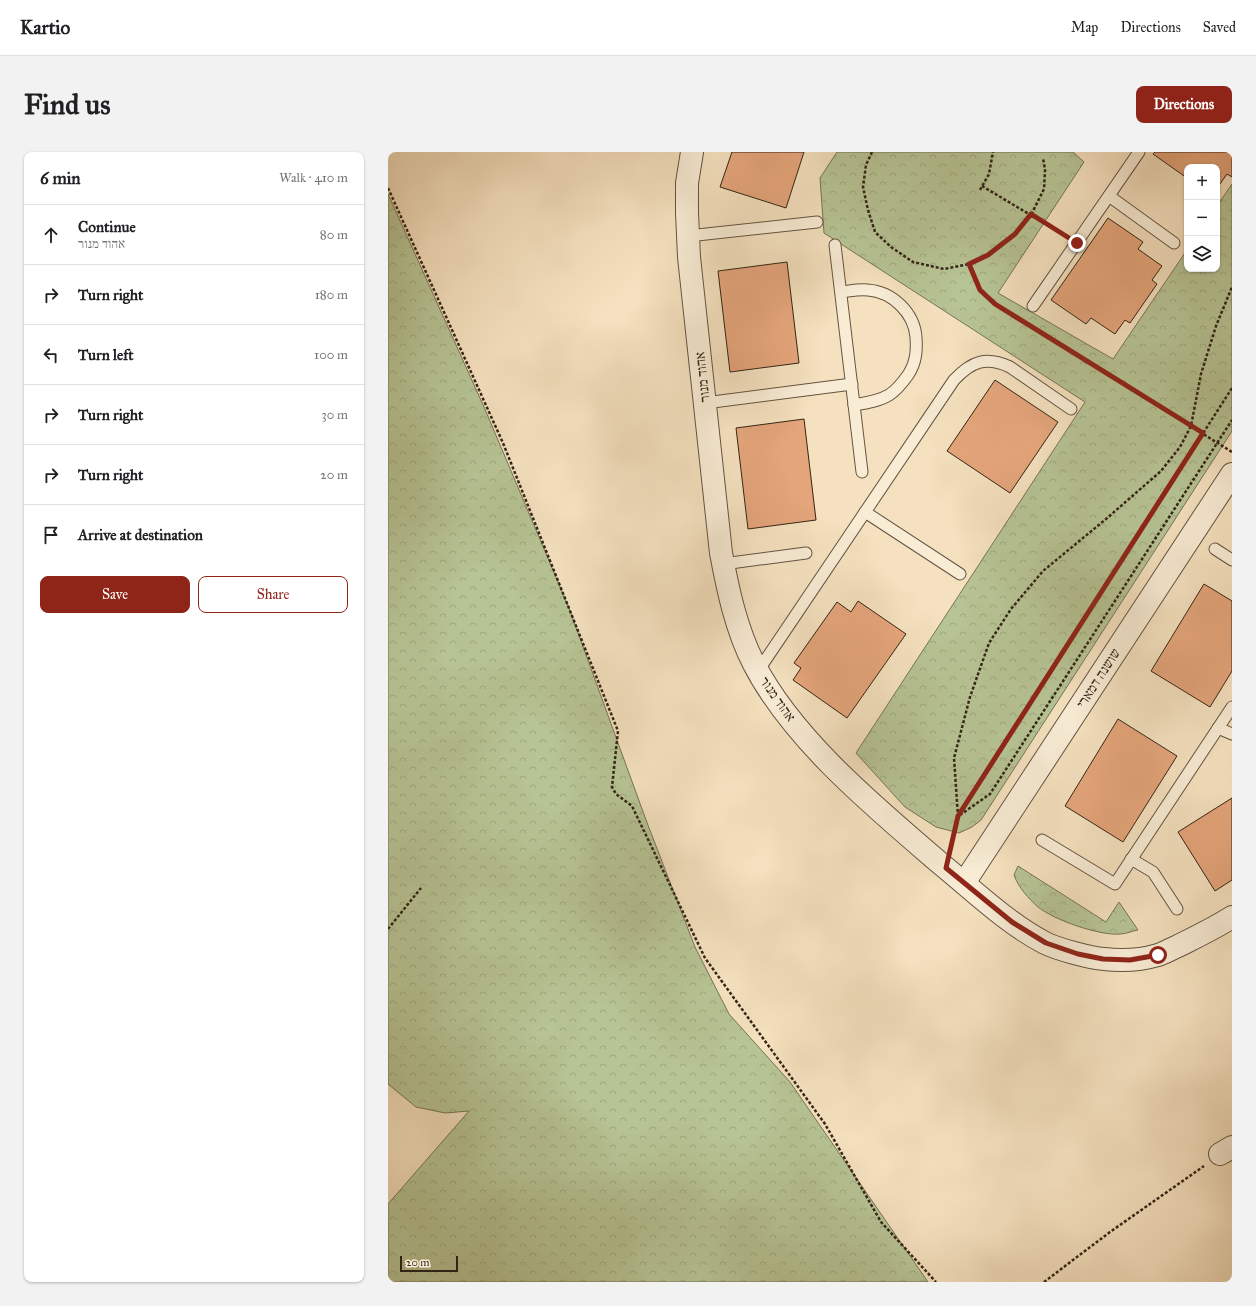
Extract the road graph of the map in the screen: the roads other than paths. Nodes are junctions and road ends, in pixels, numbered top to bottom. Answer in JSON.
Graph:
{"nodes":[{"id":1,"x":692,"y":152,"type":"edge"},
{"id":2,"x":1139,"y":152,"type":"edge"},
{"id":3,"x":1109,"y":196,"type":"junction"},
{"id":4,"x":818,"y":222,"type":"dead end"},
{"id":5,"x":688,"y":236,"type":"junction"},
{"id":6,"x":1174,"y":242,"type":"dead end"},
{"id":7,"x":835,"y":246,"type":"dead end"},
{"id":8,"x":841,"y":292,"type":"junction"},
{"id":9,"x":1034,"y":306,"type":"dead end"},
{"id":10,"x":852,"y":384,"type":"junction"},
{"id":11,"x":705,"y":403,"type":"junction"},
{"id":12,"x":854,"y":405,"type":"junction"},
{"id":13,"x":1071,"y":409,"type":"dead end"},
{"id":14,"x":862,"y":472,"type":"dead end"},
{"id":15,"x":1232,"y":474,"type":"edge"},
{"id":16,"x":865,"y":512,"type":"junction"},
{"id":17,"x":1215,"y":549,"type":"dead end"},
{"id":18,"x":806,"y":553,"type":"dead end"},
{"id":19,"x":1232,"y":560,"type":"edge"},
{"id":20,"x":723,"y":564,"type":"junction"},
{"id":21,"x":960,"y":574,"type":"dead end"},
{"id":22,"x":758,"y":671,"type":"junction"},
{"id":23,"x":1232,"y":707,"type":"edge"},
{"id":24,"x":1218,"y":728,"type":"junction"},
{"id":25,"x":1232,"y":734,"type":"edge"},
{"id":26,"x":1042,"y":840,"type":"dead end"},
{"id":27,"x":1131,"y":859,"type":"junction"},
{"id":28,"x":964,"y":883,"type":"junction"},
{"id":29,"x":1177,"y":909,"type":"dead end"},
{"id":30,"x":1232,"y":917,"type":"edge"}],
"edges":[{"from":1,"to":5,"type":"street","name":"אהוד מנור"},
{"from":2,"to":3,"type":"lane"},
{"from":3,"to":6,"type":"lane"},
{"from":3,"to":9,"type":"lane"},
{"from":4,"to":5,"type":"lane"},
{"from":5,"to":11,"type":"street","name":"אהוד מנור"},
{"from":7,"to":8,"type":"lane"},
{"from":8,"to":10,"type":"lane"},
{"from":8,"to":12,"type":"lane"},
{"from":10,"to":11,"type":"lane"},
{"from":10,"to":12,"type":"lane"},
{"from":11,"to":20,"type":"street","name":"אהוד מנור"},
{"from":12,"to":14,"type":"lane"},
{"from":13,"to":16,"type":"lane"},
{"from":15,"to":28,"type":"street","name":"שושנה דמארי"},
{"from":16,"to":21,"type":"lane"},
{"from":16,"to":22,"type":"lane"},
{"from":17,"to":19,"type":"lane"},
{"from":18,"to":20,"type":"lane"},
{"from":20,"to":22,"type":"street","name":"אהוד מנור"},
{"from":22,"to":28,"type":"street","name":"אהוד מנור"},
{"from":23,"to":24,"type":"lane"},
{"from":24,"to":25,"type":"lane"},
{"from":24,"to":27,"type":"lane"},
{"from":26,"to":27,"type":"lane"},
{"from":27,"to":29,"type":"lane"},
{"from":28,"to":30,"type":"street","name":"אהוד מנור"}]}
